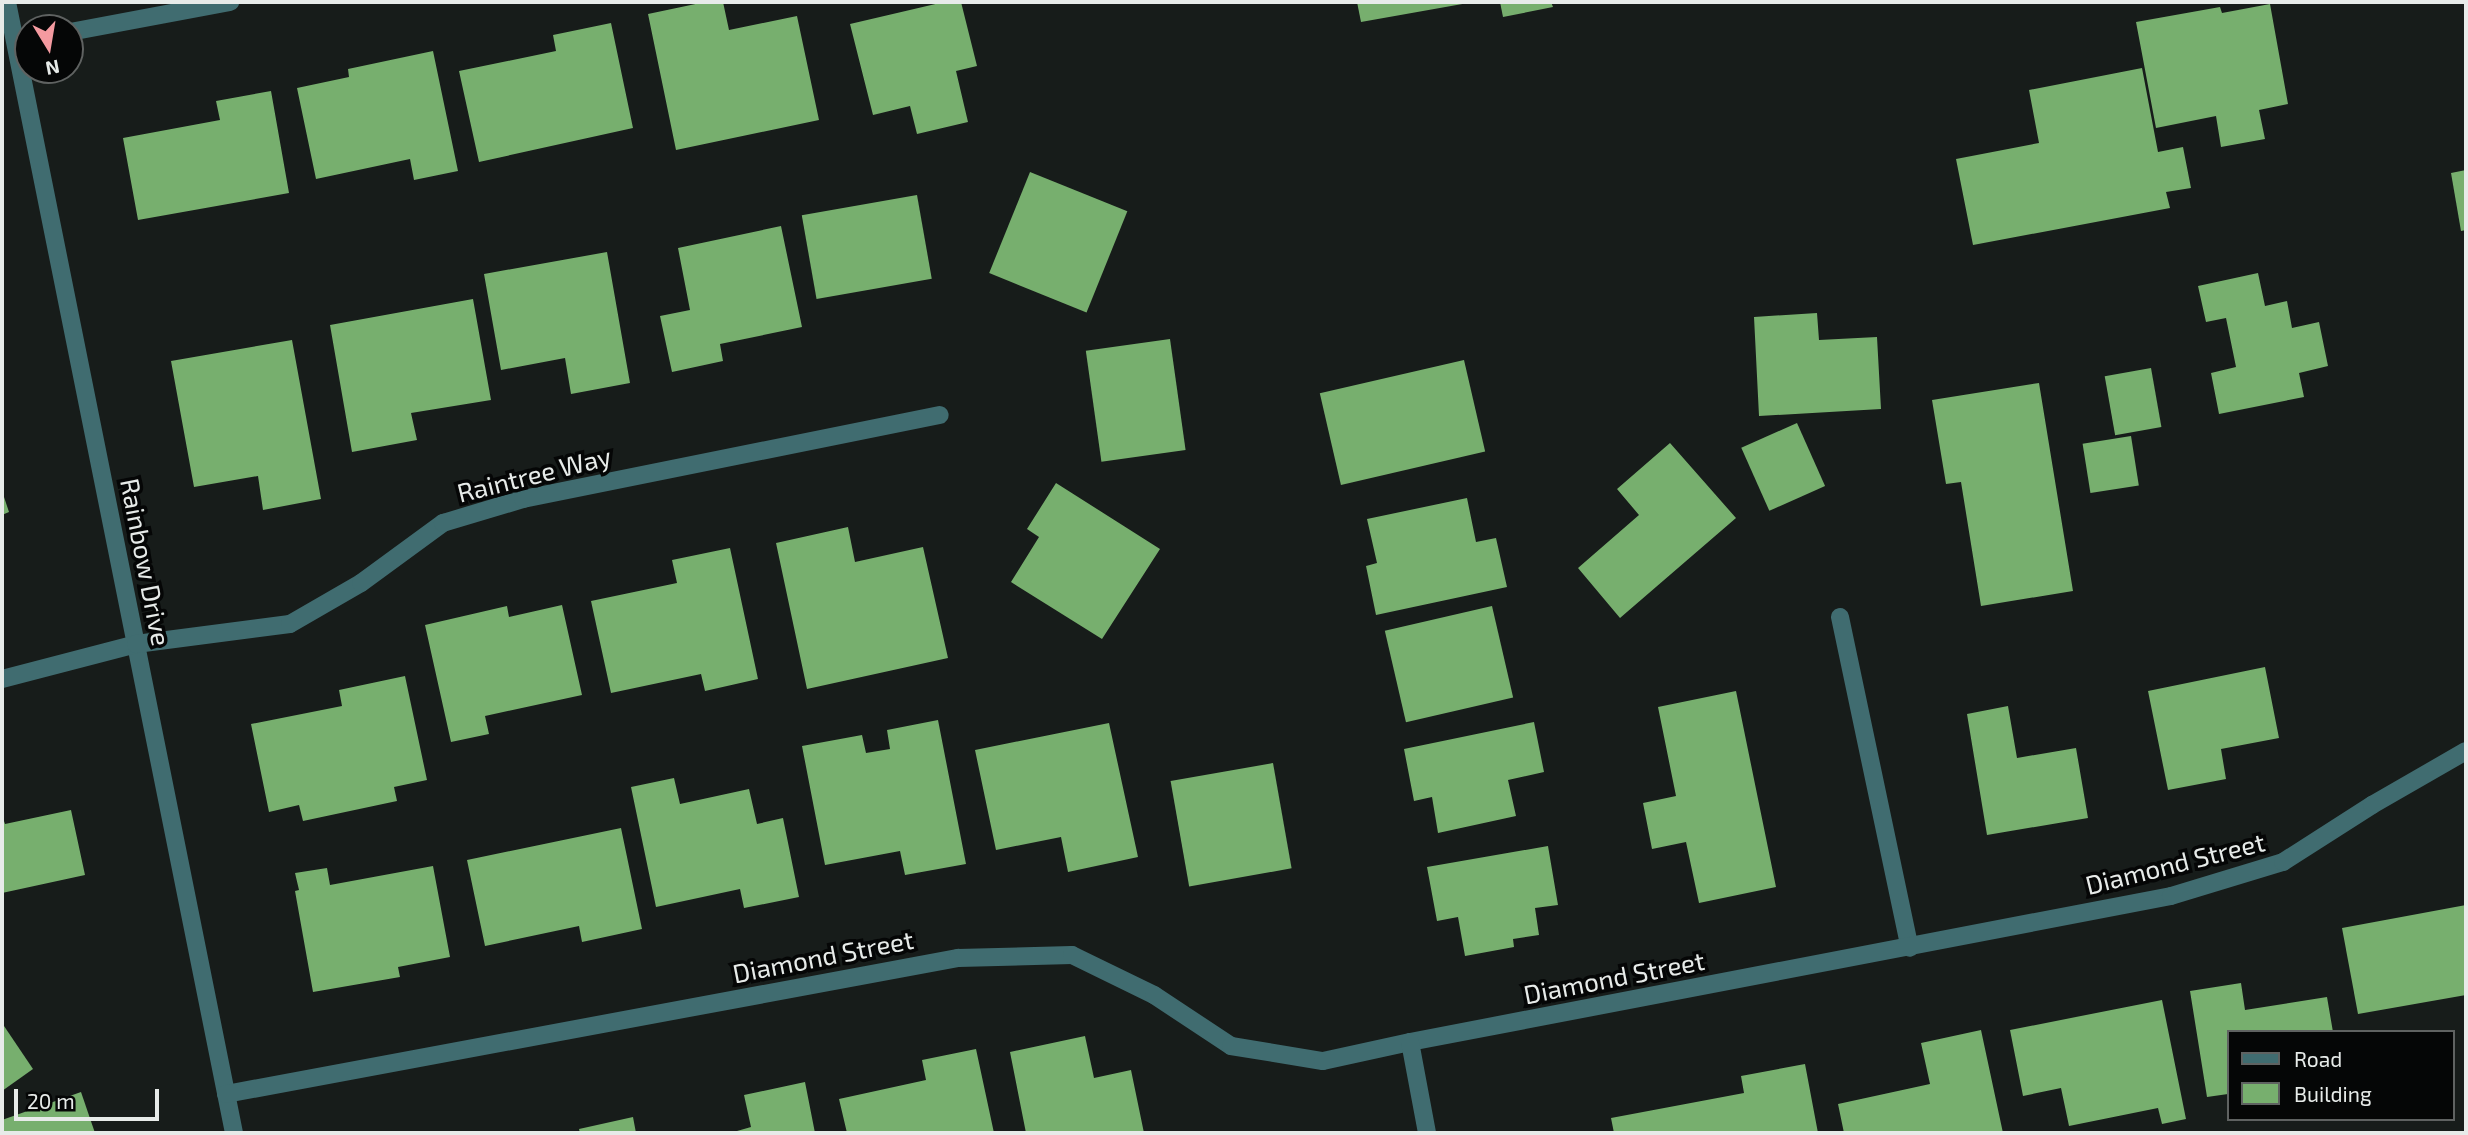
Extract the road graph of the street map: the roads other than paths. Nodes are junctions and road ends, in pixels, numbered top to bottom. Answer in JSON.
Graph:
{"nodes":[{"id":1,"x":7,"y":2,"type":"edge"},
{"id":2,"x":230,"y":2,"type":"edge"},
{"id":3,"x":14,"y":21,"type":"edge"},
{"id":4,"x":84,"y":29,"type":"edge"},
{"id":5,"x":30,"y":84,"type":"edge"},
{"id":6,"x":940,"y":415,"type":"dead end"},
{"id":7,"x":1840,"y":617,"type":"dead end"},
{"id":8,"x":136,"y":644,"type":"junction"},
{"id":9,"x":2,"y":680,"type":"edge"},
{"id":10,"x":2466,"y":751,"type":"edge"},
{"id":11,"x":1910,"y":948,"type":"junction"},
{"id":12,"x":1410,"y":1042,"type":"junction"},
{"id":13,"x":226,"y":1094,"type":"junction"},
{"id":14,"x":234,"y":1133,"type":"edge"},
{"id":15,"x":1427,"y":1133,"type":"edge"}],
"edges":[{"from":1,"to":3,"type":"street","name":"Rainbow Drive"},
{"from":2,"to":4,"type":"street"},
{"from":5,"to":8,"type":"street","name":"Rainbow Drive"},
{"from":6,"to":8,"type":"street","name":"Raintree Way"},
{"from":7,"to":11,"type":"street"},
{"from":8,"to":9,"type":"street","name":"Raintree Way"},
{"from":8,"to":13,"type":"street","name":"Rainbow Drive"},
{"from":10,"to":11,"type":"street","name":"Diamond Street"},
{"from":11,"to":12,"type":"street","name":"Diamond Street"},
{"from":12,"to":13,"type":"street","name":"Diamond Street"},
{"from":12,"to":15,"type":"street"},
{"from":13,"to":14,"type":"street","name":"Rainbow Drive"}]}
